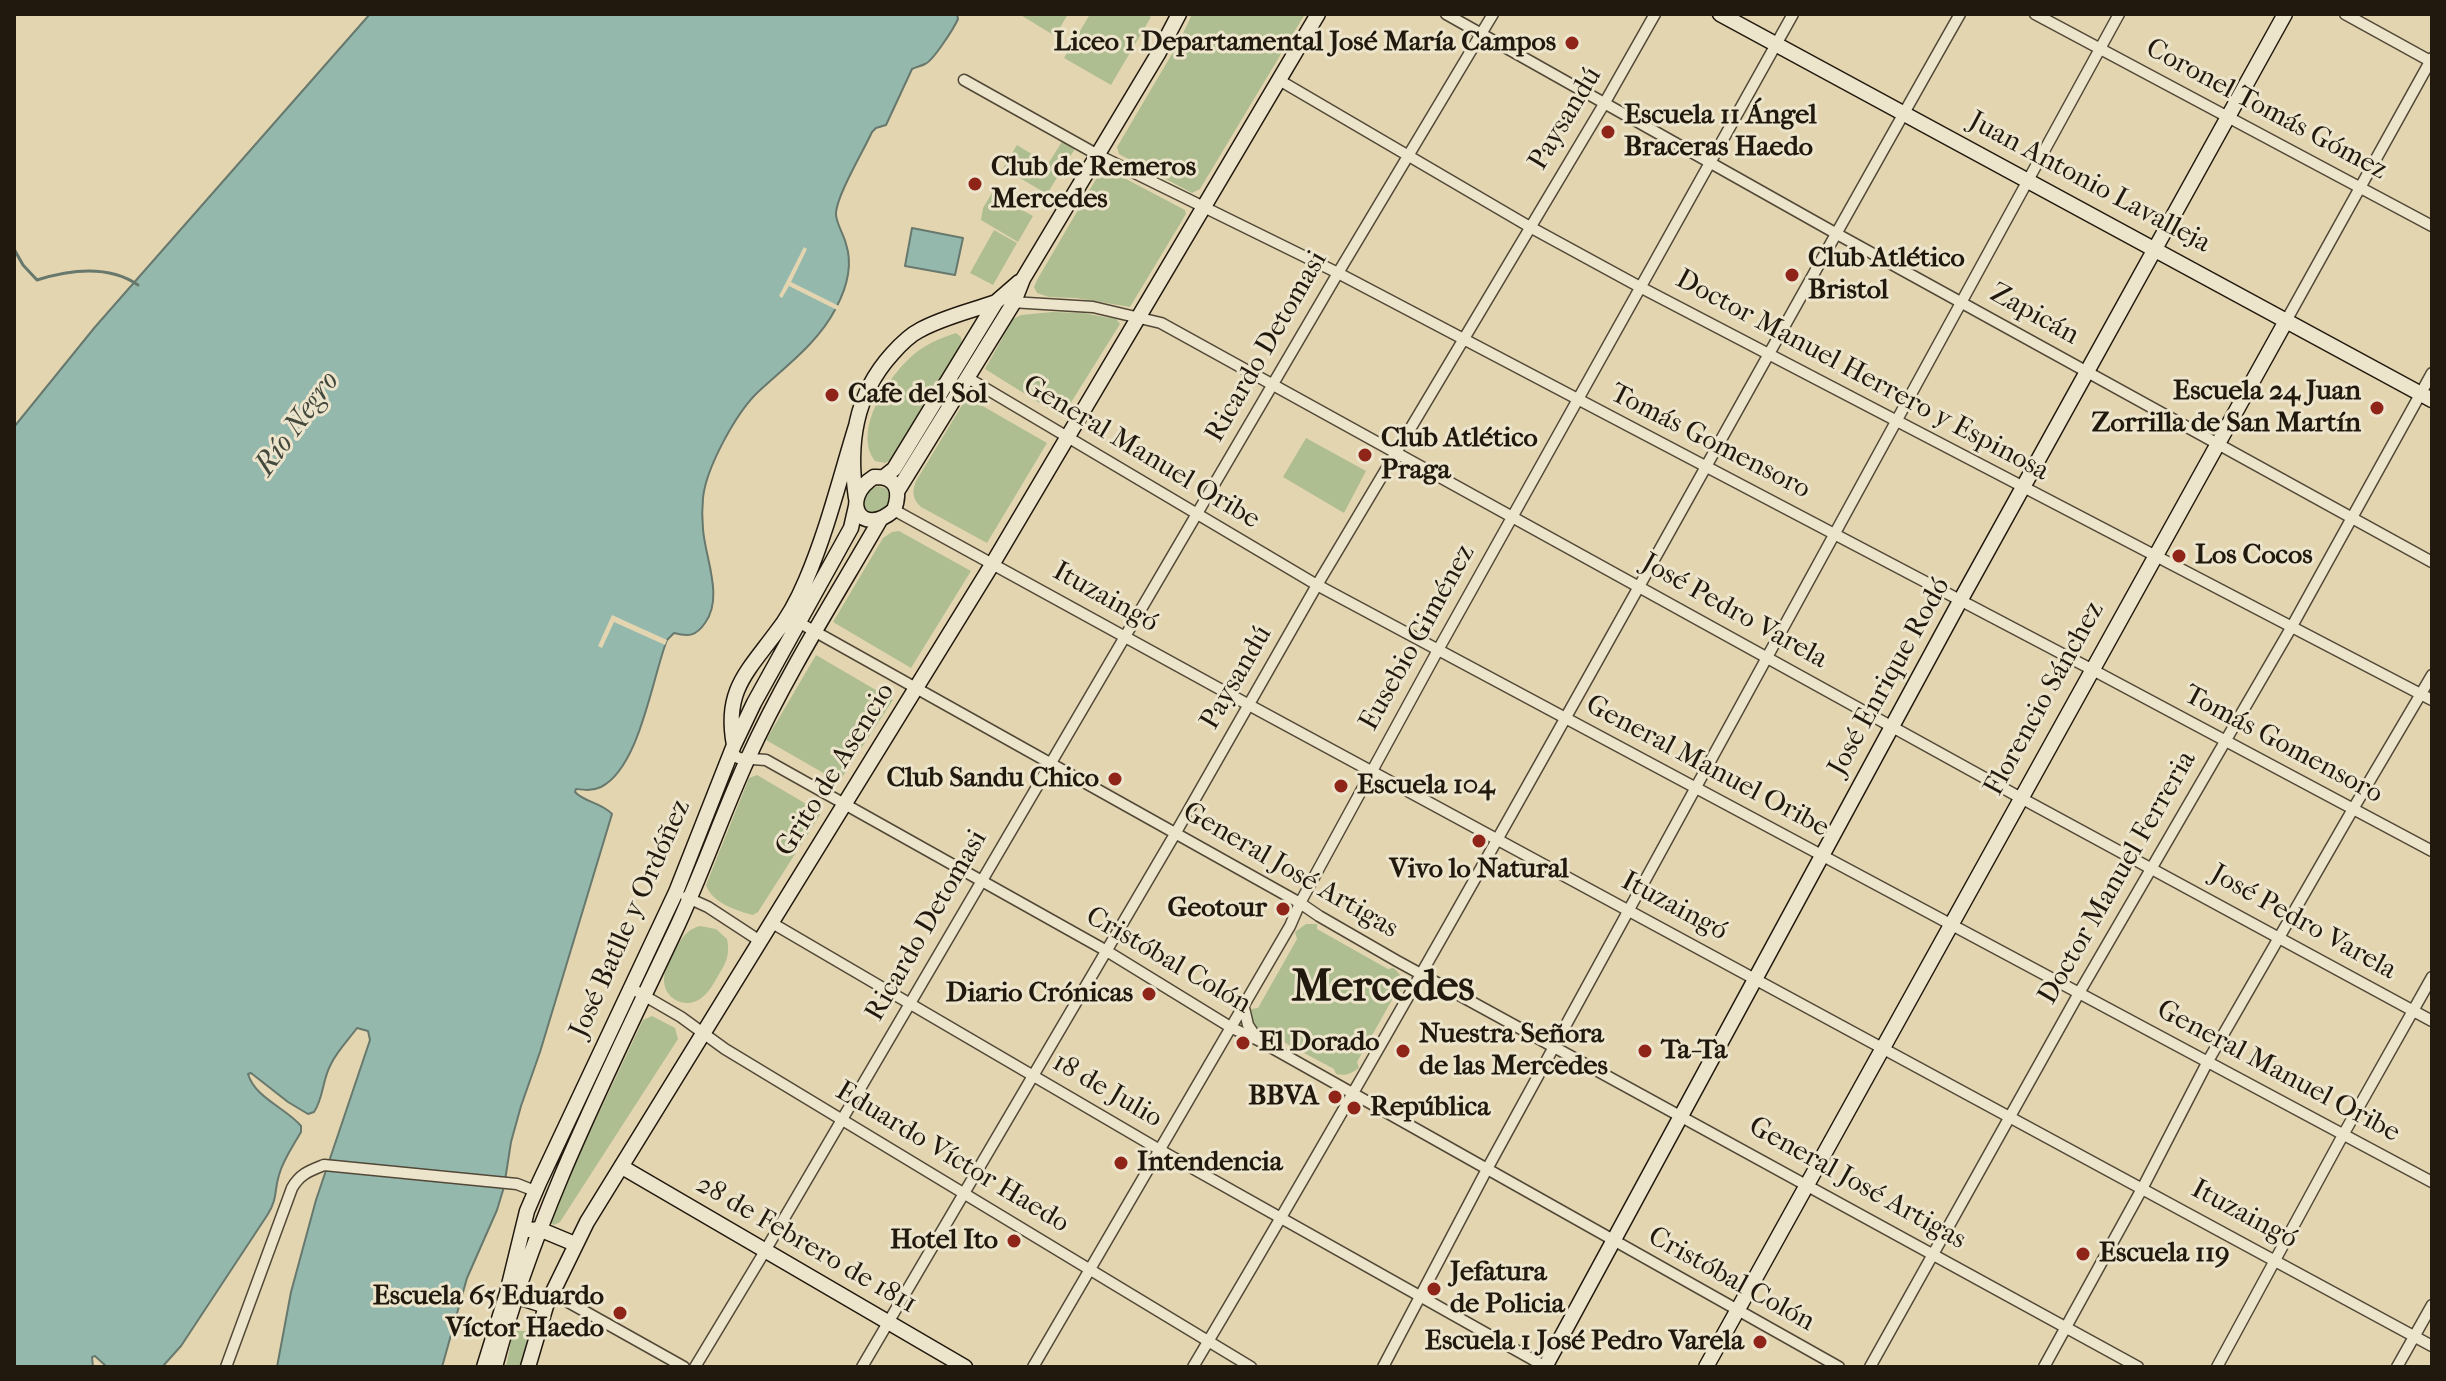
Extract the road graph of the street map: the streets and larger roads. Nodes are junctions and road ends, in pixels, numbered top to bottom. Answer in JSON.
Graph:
{"nodes":[{"id":1,"x":1318,"y":14,"type":"edge"},
{"id":2,"x":1446,"y":14,"type":"edge"},
{"id":3,"x":1493,"y":14,"type":"edge"},
{"id":4,"x":1655,"y":14,"type":"edge"},
{"id":5,"x":1720,"y":14,"type":"edge"},
{"id":6,"x":1793,"y":14,"type":"edge"},
{"id":7,"x":1960,"y":14,"type":"edge"},
{"id":8,"x":2035,"y":14,"type":"edge"},
{"id":9,"x":2119,"y":14,"type":"edge"},
{"id":10,"x":2285,"y":14,"type":"edge"},
{"id":11,"x":2345,"y":14,"type":"edge"},
{"id":12,"x":1177,"y":15,"type":"edge"},
{"id":13,"x":1481,"y":33,"type":"junction"},
{"id":14,"x":1776,"y":43,"type":"junction"},
{"id":15,"x":2100,"y":48,"type":"junction"},
{"id":16,"x":2431,"y":60,"type":"edge"},
{"id":17,"x":964,"y":80,"type":"dead end"},
{"id":18,"x":1279,"y":80,"type":"junction"},
{"id":19,"x":1604,"y":104,"type":"junction"},
{"id":20,"x":1904,"y":113,"type":"junction"},
{"id":21,"x":2228,"y":117,"type":"junction"},
{"id":22,"x":1098,"y":155,"type":"junction"},
{"id":23,"x":1408,"y":156,"type":"junction"},
{"id":24,"x":1709,"y":163,"type":"junction"},
{"id":25,"x":2028,"y":180,"type":"junction"},
{"id":26,"x":2361,"y":188,"type":"junction"},
{"id":27,"x":1205,"y":208,"type":"junction"},
{"id":28,"x":2432,"y":226,"type":"edge"},
{"id":29,"x":1530,"y":227,"type":"junction"},
{"id":30,"x":1837,"y":234,"type":"junction"},
{"id":31,"x":2156,"y":249,"type":"junction"},
{"id":32,"x":1338,"y":273,"type":"junction"},
{"id":33,"x":1023,"y":279,"type":"junction"},
{"id":34,"x":1640,"y":287,"type":"junction"},
{"id":35,"x":996,"y":302,"type":"junction"},
{"id":36,"x":1014,"y":302,"type":"junction"},
{"id":37,"x":1962,"y":303,"type":"junction"},
{"id":38,"x":1140,"y":317,"type":"junction"},
{"id":39,"x":2286,"y":321,"type":"junction"},
{"id":40,"x":1463,"y":339,"type":"junction"},
{"id":41,"x":1768,"y":354,"type":"junction"},
{"id":42,"x":2087,"y":372,"type":"junction"},
{"id":43,"x":2432,"y":373,"type":"edge"},
{"id":44,"x":968,"y":378,"type":"junction"},
{"id":45,"x":1272,"y":385,"type":"junction"},
{"id":46,"x":2426,"y":397,"type":"edge"},
{"id":47,"x":1577,"y":400,"type":"junction"},
{"id":48,"x":1897,"y":422,"type":"junction"},
{"id":49,"x":856,"y":426,"type":"junction"},
{"id":50,"x":1068,"y":437,"type":"junction"},
{"id":51,"x":2217,"y":444,"type":"junction"},
{"id":52,"x":1396,"y":452,"type":"junction"},
{"id":53,"x":1705,"y":466,"type":"junction"},
{"id":54,"x":884,"y":477,"type":"junction"},
{"id":55,"x":2024,"y":488,"type":"junction"},
{"id":56,"x":898,"y":490,"type":"junction"},
{"id":57,"x":856,"y":502,"type":"junction"},
{"id":58,"x":894,"y":510,"type":"junction"},
{"id":59,"x":1197,"y":514,"type":"junction"},
{"id":60,"x":1513,"y":517,"type":"junction"},
{"id":61,"x":2351,"y":518,"type":"junction"},
{"id":62,"x":880,"y":520,"type":"junction"},
{"id":63,"x":1836,"y":534,"type":"junction"},
{"id":64,"x":2155,"y":556,"type":"junction"},
{"id":65,"x":2432,"y":562,"type":"edge"},
{"id":66,"x":993,"y":563,"type":"junction"},
{"id":67,"x":1317,"y":585,"type":"junction"},
{"id":68,"x":1638,"y":587,"type":"junction"},
{"id":69,"x":1960,"y":601,"type":"junction"},
{"id":70,"x":798,"y":622,"type":"junction"},
{"id":71,"x":2291,"y":628,"type":"junction"},
{"id":72,"x":815,"y":632,"type":"junction"},
{"id":73,"x":1124,"y":637,"type":"junction"},
{"id":74,"x":1438,"y":650,"type":"junction"},
{"id":75,"x":1768,"y":659,"type":"junction"},
{"id":76,"x":2091,"y":669,"type":"junction"},
{"id":77,"x":2432,"y":675,"type":"edge"},
{"id":78,"x":916,"y":689,"type":"junction"},
{"id":79,"x":2421,"y":694,"type":"junction"},
{"id":80,"x":2432,"y":700,"type":"edge"},
{"id":81,"x":1249,"y":705,"type":"junction"},
{"id":82,"x":1564,"y":718,"type":"junction"},
{"id":83,"x":1892,"y":726,"type":"junction"},
{"id":84,"x":2225,"y":741,"type":"junction"},
{"id":85,"x":735,"y":744,"type":"junction"},
{"id":86,"x":755,"y":744,"type":"junction"},
{"id":87,"x":748,"y":759,"type":"junction"},
{"id":88,"x":766,"y":760,"type":"junction"},
{"id":89,"x":1050,"y":763,"type":"junction"},
{"id":90,"x":1372,"y":771,"type":"junction"},
{"id":91,"x":1697,"y":788,"type":"junction"},
{"id":92,"x":2021,"y":798,"type":"junction"},
{"id":93,"x":845,"y":805,"type":"junction"},
{"id":94,"x":2353,"y":809,"type":"junction"},
{"id":95,"x":1175,"y":834,"type":"junction"},
{"id":96,"x":1498,"y":838,"type":"junction"},
{"id":97,"x":2432,"y":851,"type":"edge"},
{"id":98,"x":1822,"y":855,"type":"junction"},
{"id":99,"x":2152,"y":868,"type":"junction"},
{"id":100,"x":981,"y":881,"type":"junction"},
{"id":101,"x":683,"y":895,"type":"junction"},
{"id":102,"x":1300,"y":903,"type":"junction"},
{"id":103,"x":1630,"y":911,"type":"junction"},
{"id":104,"x":1319,"y":916,"type":"junction"},
{"id":105,"x":772,"y":923,"type":"junction"},
{"id":106,"x":1951,"y":924,"type":"junction"},
{"id":107,"x":1290,"y":926,"type":"junction"},
{"id":108,"x":2278,"y":937,"type":"junction"},
{"id":109,"x":760,"y":941,"type":"junction"},
{"id":110,"x":1105,"y":950,"type":"junction"},
{"id":111,"x":1397,"y":961,"type":"junction"},
{"id":112,"x":1422,"y":972,"type":"junction"},
{"id":113,"x":2432,"y":977,"type":"edge"},
{"id":114,"x":1757,"y":978,"type":"junction"},
{"id":115,"x":631,"y":988,"type":"junction"},
{"id":116,"x":1411,"y":991,"type":"junction"},
{"id":117,"x":2079,"y":993,"type":"junction"},
{"id":118,"x":644,"y":995,"type":"junction"},
{"id":119,"x":910,"y":1003,"type":"junction"},
{"id":120,"x":1244,"y":1006,"type":"junction"},
{"id":121,"x":2413,"y":1011,"type":"junction"},
{"id":122,"x":2432,"y":1021,"type":"edge"},
{"id":123,"x":1232,"y":1028,"type":"junction"},
{"id":124,"x":703,"y":1034,"type":"junction"},
{"id":125,"x":1258,"y":1040,"type":"junction"},
{"id":126,"x":1556,"y":1046,"type":"junction"},
{"id":127,"x":1884,"y":1049,"type":"junction"},
{"id":128,"x":2208,"y":1061,"type":"junction"},
{"id":129,"x":1363,"y":1073,"type":"junction"},
{"id":130,"x":1033,"y":1076,"type":"junction"},
{"id":131,"x":1332,"y":1082,"type":"junction"},
{"id":132,"x":1352,"y":1093,"type":"junction"},
{"id":133,"x":1681,"y":1116,"type":"junction"},
{"id":134,"x":2010,"y":1116,"type":"junction"},
{"id":135,"x":842,"y":1120,"type":"junction"},
{"id":136,"x":2343,"y":1135,"type":"junction"},
{"id":137,"x":1160,"y":1150,"type":"junction"},
{"id":138,"x":622,"y":1167,"type":"junction"},
{"id":139,"x":1486,"y":1171,"type":"junction"},
{"id":140,"x":2432,"y":1182,"type":"edge"},
{"id":141,"x":1808,"y":1184,"type":"junction"},
{"id":142,"x":2143,"y":1187,"type":"junction"},
{"id":143,"x":535,"y":1191,"type":"junction"},
{"id":144,"x":963,"y":1194,"type":"junction"},
{"id":145,"x":1281,"y":1219,"type":"junction"},
{"id":146,"x":539,"y":1229,"type":"junction"},
{"id":147,"x":522,"y":1230,"type":"junction"},
{"id":148,"x":1613,"y":1242,"type":"junction"},
{"id":149,"x":575,"y":1244,"type":"junction"},
{"id":150,"x":765,"y":1251,"type":"junction"},
{"id":151,"x":1933,"y":1253,"type":"junction"},
{"id":152,"x":2276,"y":1259,"type":"junction"},
{"id":153,"x":1090,"y":1270,"type":"junction"},
{"id":154,"x":512,"y":1295,"type":"junction"},
{"id":155,"x":1420,"y":1298,"type":"junction"},
{"id":156,"x":549,"y":1299,"type":"junction"},
{"id":157,"x":2432,"y":1305,"type":"edge"},
{"id":158,"x":1738,"y":1311,"type":"junction"},
{"id":159,"x":888,"y":1322,"type":"junction"},
{"id":160,"x":2066,"y":1327,"type":"junction"},
{"id":161,"x":2415,"y":1336,"type":"junction"},
{"id":162,"x":1208,"y":1341,"type":"junction"},
{"id":163,"x":2432,"y":1346,"type":"edge"},
{"id":164,"x":226,"y":1367,"type":"edge"},
{"id":165,"x":484,"y":1367,"type":"edge"},
{"id":166,"x":495,"y":1367,"type":"edge"},
{"id":167,"x":528,"y":1367,"type":"edge"},
{"id":168,"x":684,"y":1367,"type":"edge"},
{"id":169,"x":695,"y":1367,"type":"edge"},
{"id":170,"x":862,"y":1367,"type":"edge"},
{"id":171,"x":965,"y":1367,"type":"edge"},
{"id":172,"x":1033,"y":1367,"type":"edge"},
{"id":173,"x":1193,"y":1367,"type":"edge"},
{"id":174,"x":1251,"y":1367,"type":"edge"},
{"id":175,"x":1383,"y":1367,"type":"edge"},
{"id":176,"x":1546,"y":1367,"type":"edge"},
{"id":177,"x":1706,"y":1367,"type":"edge"},
{"id":178,"x":1839,"y":1367,"type":"edge"},
{"id":179,"x":1870,"y":1367,"type":"edge"},
{"id":180,"x":2044,"y":1367,"type":"edge"},
{"id":181,"x":2138,"y":1367,"type":"edge"},
{"id":182,"x":2217,"y":1367,"type":"edge"},
{"id":183,"x":2397,"y":1367,"type":"edge"}],
"edges":[{"from":1,"to":18,"type":"street","name":"Grito de Asencio"},
{"from":2,"to":13,"type":"street","name":"Zapicán"},
{"from":3,"to":13,"type":"street","name":"Ricardo Detomasi"},
{"from":4,"to":19,"type":"street","name":"Paysandú"},
{"from":5,"to":14,"type":"street","name":"Juan Antonio Lavalleja"},
{"from":6,"to":14,"type":"street","name":"Eusebio Giménez"},
{"from":7,"to":20,"type":"street"},
{"from":8,"to":15,"type":"street","name":"Coronel Tomás Gómez"},
{"from":9,"to":15,"type":"street"},
{"from":10,"to":21,"type":"street","name":"José Enrique Rodó"},
{"from":11,"to":16,"type":"street"},
{"from":12,"to":22,"type":"street"},
{"from":13,"to":19,"type":"street","name":"Zapicán"},
{"from":13,"to":23,"type":"street","name":"Ricardo Detomasi"},
{"from":14,"to":20,"type":"street","name":"Juan Antonio Lavalleja"},
{"from":14,"to":24,"type":"street","name":"Eusebio Giménez"},
{"from":15,"to":21,"type":"street","name":"Coronel Tomás Gómez"},
{"from":15,"to":25,"type":"street"},
{"from":16,"to":26,"type":"street","name":"Florencio Sánchez"},
{"from":17,"to":22,"type":"street","name":"Tomás Gomensoro"},
{"from":18,"to":23,"type":"street","name":"Doctor Manuel Herrero y Espinosa"},
{"from":18,"to":27,"type":"street","name":"Grito de Asencio"},
{"from":19,"to":24,"type":"street","name":"Zapicán"},
{"from":19,"to":29,"type":"street","name":"Paysandú"},
{"from":20,"to":25,"type":"street","name":"Juan Antonio Lavalleja"},
{"from":20,"to":30,"type":"street"},
{"from":21,"to":26,"type":"street","name":"Coronel Tomás Gómez"},
{"from":21,"to":31,"type":"street","name":"José Enrique Rodó"},
{"from":22,"to":27,"type":"street","name":"Tomás Gomensoro"},
{"from":22,"to":33,"type":"street"},
{"from":23,"to":29,"type":"street","name":"Doctor Manuel Herrero y Espinosa"},
{"from":23,"to":32,"type":"street","name":"Ricardo Detomasi"},
{"from":24,"to":30,"type":"street","name":"Zapicán"},
{"from":24,"to":34,"type":"street","name":"Eusebio Giménez"},
{"from":25,"to":31,"type":"street","name":"Juan Antonio Lavalleja"},
{"from":25,"to":37,"type":"street"},
{"from":26,"to":28,"type":"street","name":"Coronel Tomás Gómez"},
{"from":26,"to":39,"type":"street","name":"Florencio Sánchez"},
{"from":27,"to":32,"type":"street","name":"Tomás Gomensoro"},
{"from":27,"to":38,"type":"street","name":"Grito de Asencio"},
{"from":29,"to":34,"type":"street","name":"Doctor Manuel Herrero y Espinosa"},
{"from":29,"to":40,"type":"street","name":"Paysandú"},
{"from":30,"to":37,"type":"street","name":"Zapicán"},
{"from":30,"to":41,"type":"street"},
{"from":31,"to":39,"type":"street","name":"Juan Antonio Lavalleja"},
{"from":31,"to":42,"type":"street","name":"José Enrique Rodó"},
{"from":32,"to":40,"type":"street","name":"Tomás Gomensoro"},
{"from":32,"to":45,"type":"street","name":"Ricardo Detomasi"},
{"from":33,"to":35,"type":"street"},
{"from":33,"to":36,"type":"street"},
{"from":34,"to":41,"type":"street","name":"Doctor Manuel Herrero y Espinosa"},
{"from":34,"to":47,"type":"street","name":"Eusebio Giménez"},
{"from":35,"to":36,"type":"street","name":"José Pedro Varela"},
{"from":35,"to":49,"type":"street"},
{"from":35,"to":54,"type":"street"},
{"from":36,"to":38,"type":"street","name":"José Pedro Varela"},
{"from":36,"to":44,"type":"street"},
{"from":37,"to":42,"type":"street","name":"Zapicán"},
{"from":37,"to":48,"type":"street"},
{"from":38,"to":45,"type":"street","name":"José Pedro Varela"},
{"from":38,"to":50,"type":"street","name":"Grito de Asencio"},
{"from":39,"to":46,"type":"street","name":"Juan Antonio Lavalleja"},
{"from":39,"to":51,"type":"street","name":"Florencio Sánchez"},
{"from":40,"to":47,"type":"street","name":"Tomás Gomensoro"},
{"from":40,"to":52,"type":"street","name":"Paysandú"},
{"from":41,"to":48,"type":"street","name":"Doctor Manuel Herrero y Espinosa"},
{"from":41,"to":53,"type":"street"},
{"from":42,"to":51,"type":"street","name":"Zapicán"},
{"from":42,"to":55,"type":"street","name":"José Enrique Rodó"},
{"from":43,"to":46,"type":"street","name":"Doctor Manuel Ferreria"},
{"from":44,"to":50,"type":"street","name":"General Manuel Oribe"},
{"from":44,"to":56,"type":"street"},
{"from":45,"to":52,"type":"street","name":"José Pedro Varela"},
{"from":45,"to":59,"type":"street","name":"Ricardo Detomasi"},
{"from":46,"to":61,"type":"street","name":"Doctor Manuel Ferreria"},
{"from":47,"to":53,"type":"street","name":"Tomás Gomensoro"},
{"from":47,"to":60,"type":"street","name":"Eusebio Giménez"},
{"from":48,"to":55,"type":"street","name":"Doctor Manuel Herrero y Espinosa"},
{"from":48,"to":63,"type":"street"},
{"from":49,"to":57,"type":"street"},
{"from":49,"to":85,"type":"street"},
{"from":50,"to":59,"type":"street","name":"General Manuel Oribe"},
{"from":50,"to":66,"type":"street","name":"Grito de Asencio"},
{"from":51,"to":61,"type":"street","name":"Zapicán"},
{"from":51,"to":64,"type":"street","name":"Florencio Sánchez"},
{"from":52,"to":60,"type":"street","name":"José Pedro Varela"},
{"from":52,"to":67,"type":"street","name":"Paysandú"},
{"from":53,"to":63,"type":"street","name":"Tomás Gomensoro"},
{"from":53,"to":68,"type":"street"},
{"from":54,"to":56,"type":"street"},
{"from":54,"to":57,"type":"street"},
{"from":55,"to":64,"type":"street","name":"Doctor Manuel Herrero y Espinosa"},
{"from":55,"to":69,"type":"street","name":"José Enrique Rodó"},
{"from":56,"to":58,"type":"street"},
{"from":57,"to":62,"type":"street"},
{"from":57,"to":70,"type":"street","name":"José Batlle y Ordóñez"},
{"from":58,"to":62,"type":"street"},
{"from":58,"to":66,"type":"street","name":"Ituzaingó"},
{"from":59,"to":67,"type":"street","name":"General Manuel Oribe"},
{"from":59,"to":73,"type":"street","name":"Ricardo Detomasi"},
{"from":60,"to":68,"type":"street","name":"José Pedro Varela"},
{"from":60,"to":74,"type":"street","name":"Eusebio Giménez"},
{"from":61,"to":65,"type":"street","name":"Zapicán"},
{"from":61,"to":71,"type":"street","name":"Doctor Manuel Ferreria"},
{"from":62,"to":72,"type":"street"},
{"from":63,"to":69,"type":"street","name":"Tomás Gomensoro"},
{"from":63,"to":75,"type":"street"},
{"from":64,"to":71,"type":"street","name":"Doctor Manuel Herrero y Espinosa"},
{"from":64,"to":76,"type":"street","name":"Florencio Sánchez"},
{"from":66,"to":73,"type":"street","name":"Ituzaingó"},
{"from":66,"to":78,"type":"street","name":"Grito de Asencio"},
{"from":67,"to":74,"type":"street","name":"General Manuel Oribe"},
{"from":67,"to":81,"type":"street","name":"Paysandú"},
{"from":68,"to":75,"type":"street","name":"José Pedro Varela"},
{"from":68,"to":82,"type":"street"},
{"from":69,"to":76,"type":"street","name":"Tomás Gomensoro"},
{"from":69,"to":83,"type":"street","name":"José Enrique Rodó"},
{"from":70,"to":72,"type":"street","name":"General José Artigas"},
{"from":70,"to":85,"type":"street","name":"José Batlle y Ordóñez"},
{"from":71,"to":79,"type":"street","name":"Doctor Manuel Herrero y Espinosa"},
{"from":71,"to":84,"type":"street","name":"Doctor Manuel Ferreria"},
{"from":72,"to":78,"type":"street","name":"General José Artigas"},
{"from":72,"to":86,"type":"street"},
{"from":73,"to":81,"type":"street","name":"Ituzaingó"},
{"from":73,"to":89,"type":"street","name":"Ricardo Detomasi"},
{"from":74,"to":82,"type":"street","name":"General Manuel Oribe"},
{"from":74,"to":90,"type":"street","name":"Eusebio Giménez"},
{"from":75,"to":83,"type":"street","name":"José Pedro Varela"},
{"from":75,"to":91,"type":"street"},
{"from":76,"to":84,"type":"street","name":"Tomás Gomensoro"},
{"from":76,"to":92,"type":"street","name":"Florencio Sánchez"},
{"from":77,"to":79,"type":"street"},
{"from":78,"to":89,"type":"street","name":"General José Artigas"},
{"from":78,"to":93,"type":"street","name":"Grito de Asencio"},
{"from":79,"to":80,"type":"street","name":"Doctor Manuel Herrero y Espinosa"},
{"from":79,"to":94,"type":"street"},
{"from":81,"to":90,"type":"street","name":"Ituzaingó"},
{"from":81,"to":95,"type":"street","name":"Paysandú"},
{"from":82,"to":91,"type":"street","name":"General Manuel Oribe"},
{"from":82,"to":96,"type":"street"},
{"from":83,"to":92,"type":"street","name":"José Pedro Varela"},
{"from":83,"to":98,"type":"street","name":"José Enrique Rodó"},
{"from":84,"to":94,"type":"street","name":"Tomás Gomensoro"},
{"from":84,"to":99,"type":"street","name":"Doctor Manuel Ferreria"},
{"from":85,"to":86,"type":"street"},
{"from":85,"to":87,"type":"street"},
{"from":85,"to":101,"type":"street","name":"José Batlle y Ordóñez"},
{"from":86,"to":87,"type":"street"},
{"from":86,"to":88,"type":"street"},
{"from":87,"to":88,"type":"street"},
{"from":87,"to":101,"type":"street"},
{"from":88,"to":93,"type":"street","name":"Cristóbal Colón"},
{"from":89,"to":95,"type":"street","name":"General José Artigas"},
{"from":89,"to":100,"type":"street","name":"Ricardo Detomasi"},
{"from":90,"to":96,"type":"street","name":"Ituzaingó"},
{"from":90,"to":102,"type":"street","name":"Eusebio Giménez"},
{"from":91,"to":98,"type":"street","name":"General Manuel Oribe"},
{"from":91,"to":103,"type":"street"},
{"from":92,"to":99,"type":"street","name":"José Pedro Varela"},
{"from":92,"to":106,"type":"street","name":"Florencio Sánchez"},
{"from":93,"to":100,"type":"street","name":"Cristóbal Colón"},
{"from":93,"to":105,"type":"street","name":"Grito de Asencio"},
{"from":94,"to":97,"type":"street","name":"Tomás Gomensoro"},
{"from":94,"to":108,"type":"street"},
{"from":95,"to":102,"type":"street","name":"General José Artigas"},
{"from":95,"to":110,"type":"street","name":"Paysandú"},
{"from":96,"to":103,"type":"street","name":"Ituzaingó"},
{"from":96,"to":112,"type":"street"},
{"from":98,"to":106,"type":"street","name":"General Manuel Oribe"},
{"from":98,"to":114,"type":"street","name":"José Enrique Rodó"},
{"from":99,"to":108,"type":"street","name":"José Pedro Varela"},
{"from":99,"to":117,"type":"street","name":"Doctor Manuel Ferreria"},
{"from":100,"to":110,"type":"street","name":"Cristóbal Colón"},
{"from":100,"to":119,"type":"street","name":"Ricardo Detomasi"},
{"from":101,"to":109,"type":"street"},
{"from":101,"to":115,"type":"street","name":"José Batlle y Ordóñez"},
{"from":101,"to":118,"type":"street"},
{"from":102,"to":104,"type":"street","name":"General José Artigas"},
{"from":102,"to":107,"type":"street","name":"Eusebio Giménez"},
{"from":103,"to":114,"type":"street","name":"Ituzaingó"},
{"from":103,"to":126,"type":"street"},
{"from":104,"to":107,"type":"street"},
{"from":104,"to":111,"type":"street","name":"General José Artigas"},
{"from":105,"to":109,"type":"street","name":"Grito de Asencio"},
{"from":105,"to":119,"type":"street","name":"18 de Julio"},
{"from":106,"to":117,"type":"street","name":"General Manuel Oribe"},
{"from":106,"to":127,"type":"street","name":"Florencio Sánchez"},
{"from":107,"to":120,"type":"street","name":"Eusebio Giménez"},
{"from":108,"to":121,"type":"street","name":"José Pedro Varela"},
{"from":108,"to":128,"type":"street"},
{"from":109,"to":124,"type":"street","name":"Grito de Asencio"},
{"from":110,"to":123,"type":"street","name":"Cristóbal Colón"},
{"from":110,"to":130,"type":"street","name":"Paysandú"},
{"from":111,"to":112,"type":"street","name":"General José Artigas"},
{"from":111,"to":116,"type":"street"},
{"from":112,"to":116,"type":"street"},
{"from":112,"to":126,"type":"street","name":"General José Artigas"},
{"from":113,"to":121,"type":"street"},
{"from":114,"to":127,"type":"street","name":"Ituzaingó"},
{"from":114,"to":133,"type":"street","name":"José Enrique Rodó"},
{"from":115,"to":118,"type":"street","name":"Eduardo Víctor Haedo"},
{"from":115,"to":143,"type":"street","name":"José Batlle y Ordóñez"},
{"from":116,"to":129,"type":"street"},
{"from":117,"to":128,"type":"street","name":"General Manuel Oribe"},
{"from":117,"to":134,"type":"street","name":"Doctor Manuel Ferreria"},
{"from":118,"to":124,"type":"street","name":"Eduardo Víctor Haedo"},
{"from":118,"to":146,"type":"street"},
{"from":119,"to":130,"type":"street","name":"18 de Julio"},
{"from":119,"to":135,"type":"street","name":"Ricardo Detomasi"},
{"from":120,"to":123,"type":"street","name":"Eusebio Giménez"},
{"from":120,"to":125,"type":"street"},
{"from":121,"to":122,"type":"street","name":"José Pedro Varela"},
{"from":121,"to":136,"type":"street"},
{"from":123,"to":125,"type":"street","name":"Cristóbal Colón"},
{"from":123,"to":137,"type":"street","name":"Eusebio Giménez"},
{"from":124,"to":135,"type":"street","name":"Eduardo Víctor Haedo"},
{"from":124,"to":138,"type":"street","name":"Grito de Asencio"},
{"from":125,"to":131,"type":"street","name":"Cristóbal Colón"},
{"from":126,"to":133,"type":"street","name":"General José Artigas"},
{"from":126,"to":139,"type":"street"},
{"from":127,"to":134,"type":"street","name":"Ituzaingó"},
{"from":127,"to":141,"type":"street","name":"Florencio Sánchez"},
{"from":128,"to":136,"type":"street","name":"General Manuel Oribe"},
{"from":128,"to":142,"type":"street"},
{"from":129,"to":131,"type":"street"},
{"from":129,"to":132,"type":"street"},
{"from":130,"to":137,"type":"street","name":"18 de Julio"},
{"from":130,"to":144,"type":"street","name":"Paysandú"},
{"from":131,"to":132,"type":"street","name":"Cristóbal Colón"},
{"from":132,"to":139,"type":"street","name":"Cristóbal Colón"},
{"from":132,"to":145,"type":"street"},
{"from":133,"to":141,"type":"street","name":"General José Artigas"},
{"from":133,"to":148,"type":"street","name":"José Enrique Rodó"},
{"from":134,"to":142,"type":"street","name":"Ituzaingó"},
{"from":134,"to":151,"type":"street","name":"Doctor Manuel Ferreria"},
{"from":135,"to":144,"type":"street","name":"Eduardo Víctor Haedo"},
{"from":135,"to":150,"type":"street","name":"Ricardo Detomasi"},
{"from":136,"to":140,"type":"street","name":"General Manuel Oribe"},
{"from":136,"to":152,"type":"street"},
{"from":137,"to":145,"type":"street","name":"18 de Julio"},
{"from":137,"to":153,"type":"street","name":"Eusebio Giménez"},
{"from":138,"to":149,"type":"street","name":"Grito de Asencio"},
{"from":138,"to":150,"type":"street","name":"28 de Febrero de 1811"},
{"from":139,"to":148,"type":"street","name":"Cristóbal Colón"},
{"from":139,"to":155,"type":"street"},
{"from":141,"to":151,"type":"street","name":"General José Artigas"},
{"from":141,"to":158,"type":"street","name":"Florencio Sánchez"},
{"from":142,"to":152,"type":"street","name":"Ituzaingó"},
{"from":142,"to":160,"type":"street"},
{"from":143,"to":147,"type":"street","name":"José Batlle y Ordóñez"},
{"from":143,"to":164,"type":"street"},
{"from":144,"to":153,"type":"street","name":"Eduardo Víctor Haedo"},
{"from":144,"to":159,"type":"street","name":"Paysandú"},
{"from":145,"to":155,"type":"street","name":"18 de Julio"},
{"from":145,"to":162,"type":"street"},
{"from":146,"to":147,"type":"street"},
{"from":146,"to":149,"type":"street"},
{"from":146,"to":154,"type":"street"},
{"from":147,"to":154,"type":"street","name":"José Batlle y Ordóñez"},
{"from":148,"to":158,"type":"street","name":"Cristóbal Colón"},
{"from":148,"to":176,"type":"street","name":"José Enrique Rodó"},
{"from":149,"to":156,"type":"street","name":"Grito de Asencio"},
{"from":150,"to":159,"type":"street","name":"28 de Febrero de 1811"},
{"from":150,"to":169,"type":"street","name":"Ricardo Detomasi"},
{"from":151,"to":160,"type":"street","name":"General José Artigas"},
{"from":151,"to":179,"type":"street","name":"Doctor Manuel Ferreria"},
{"from":152,"to":161,"type":"street","name":"Ituzaingó"},
{"from":152,"to":182,"type":"street"},
{"from":153,"to":162,"type":"street","name":"Eduardo Víctor Haedo"},
{"from":153,"to":172,"type":"street","name":"Eusebio Giménez"},
{"from":154,"to":156,"type":"street"},
{"from":154,"to":165,"type":"street","name":"José Batlle y Ordóñez"},
{"from":154,"to":166,"type":"street"},
{"from":155,"to":175,"type":"street"},
{"from":155,"to":176,"type":"street","name":"18 de Julio"},
{"from":156,"to":167,"type":"street","name":"Grito de Asencio"},
{"from":156,"to":168,"type":"street"},
{"from":157,"to":161,"type":"street"},
{"from":158,"to":177,"type":"street","name":"Florencio Sánchez"},
{"from":158,"to":178,"type":"street","name":"Cristóbal Colón"},
{"from":159,"to":170,"type":"street","name":"Paysandú"},
{"from":159,"to":171,"type":"street","name":"28 de Febrero de 1811"},
{"from":160,"to":180,"type":"street"},
{"from":160,"to":181,"type":"street","name":"General José Artigas"},
{"from":161,"to":163,"type":"street","name":"Ituzaingó"},
{"from":161,"to":183,"type":"street"},
{"from":162,"to":173,"type":"street"},
{"from":162,"to":174,"type":"street","name":"Eduardo Víctor Haedo"}]}
